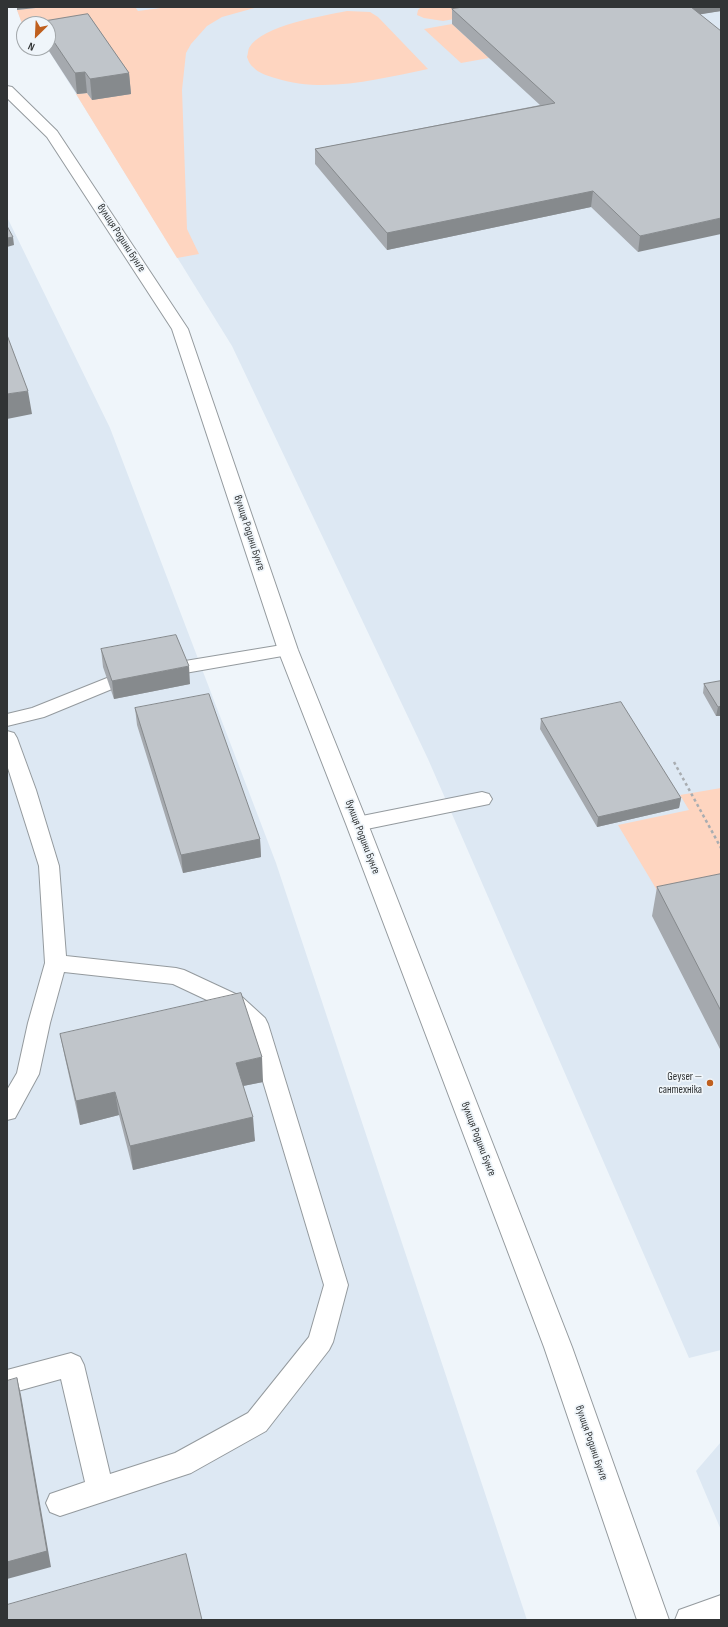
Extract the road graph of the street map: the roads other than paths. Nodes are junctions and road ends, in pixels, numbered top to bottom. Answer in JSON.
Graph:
{"nodes":[{"id":1,"x":7,"y":90,"type":"edge"},
{"id":2,"x":288,"y":650,"type":"junction"},
{"id":3,"x":7,"y":720,"type":"edge"},
{"id":4,"x":7,"y":738,"type":"edge"},
{"id":5,"x":482,"y":800,"type":"dead end"},
{"id":6,"x":357,"y":824,"type":"junction"},
{"id":7,"x":56,"y":962,"type":"junction"},
{"id":8,"x":7,"y":1111,"type":"edge"},
{"id":9,"x":7,"y":1382,"type":"edge"},
{"id":10,"x":100,"y":1490,"type":"junction"},
{"id":11,"x":60,"y":1503,"type":"dead end"},
{"id":12,"x":721,"y":1609,"type":"edge"},
{"id":13,"x":653,"y":1620,"type":"edge"},
{"id":14,"x":689,"y":1620,"type":"edge"}],
"edges":[{"from":1,"to":2,"type":"street","name":"вулиця Родини Бунґе"},
{"from":2,"to":3,"type":"lane"},
{"from":2,"to":6,"type":"street","name":"вулиця Родини Бунґе"},
{"from":4,"to":7,"type":"lane"},
{"from":5,"to":6,"type":"lane"},
{"from":6,"to":13,"type":"street","name":"вулиця Родини Бунґе"},
{"from":7,"to":8,"type":"lane"},
{"from":7,"to":10,"type":"lane"},
{"from":9,"to":10,"type":"lane"},
{"from":10,"to":11,"type":"lane"},
{"from":12,"to":14,"type":"lane"}]}
